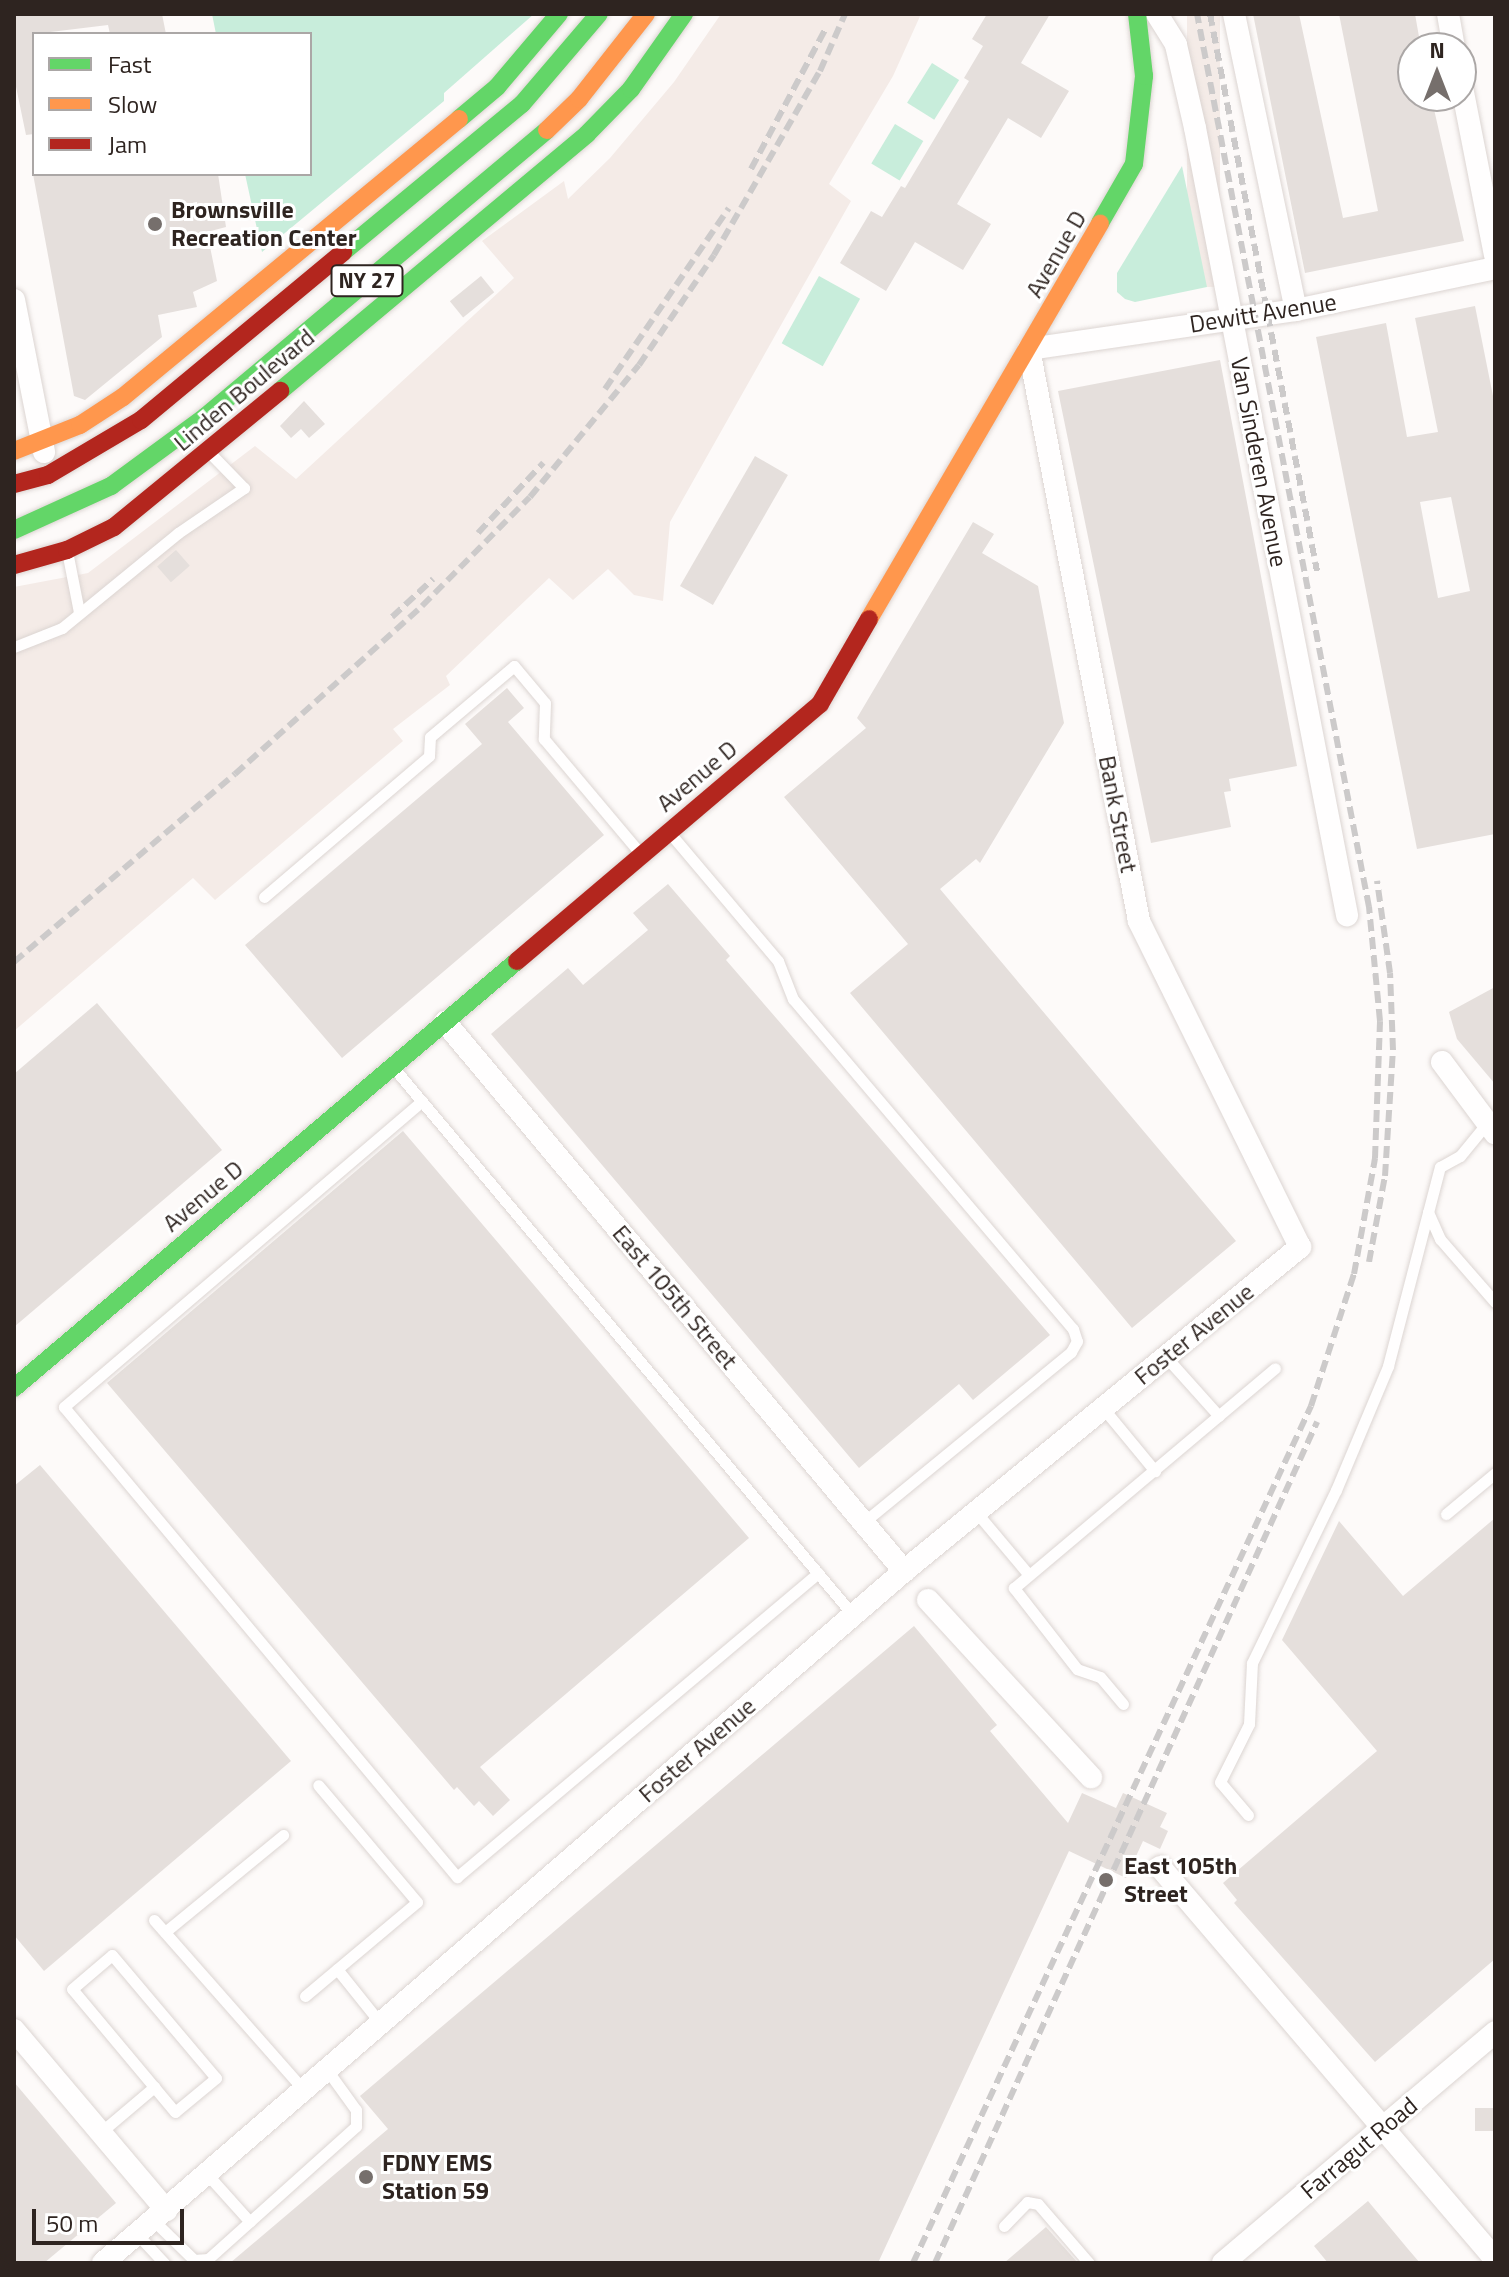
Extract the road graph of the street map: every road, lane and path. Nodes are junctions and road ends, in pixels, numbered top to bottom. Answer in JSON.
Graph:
{"nodes":[{"id":1,"x":559,"y":14,"type":"edge"},
{"id":2,"x":599,"y":14,"type":"edge"},
{"id":3,"x":646,"y":14,"type":"edge"},
{"id":4,"x":684,"y":14,"type":"edge"},
{"id":5,"x":1137,"y":14,"type":"edge"},
{"id":6,"x":1157,"y":14,"type":"edge"},
{"id":7,"x":1234,"y":14,"type":"edge"},
{"id":8,"x":1467,"y":112,"type":"edge"},
{"id":9,"x":1495,"y":255,"type":"edge"},
{"id":10,"x":1495,"y":268,"type":"edge"},
{"id":11,"x":14,"y":300,"type":"edge"},
{"id":12,"x":1296,"y":310,"type":"junction"},
{"id":13,"x":1231,"y":318,"type":"junction"},
{"id":14,"x":1029,"y":349,"type":"junction"},
{"id":15,"x":42,"y":442,"type":"junction"},
{"id":16,"x":14,"y":451,"type":"edge"},
{"id":17,"x":208,"y":451,"type":"junction"},
{"id":18,"x":48,"y":475,"type":"junction"},
{"id":19,"x":14,"y":484,"type":"edge"},
{"id":20,"x":58,"y":514,"type":"junction"},
{"id":21,"x":14,"y":530,"type":"edge"},
{"id":22,"x":67,"y":550,"type":"junction"},
{"id":23,"x":14,"y":565,"type":"edge"},
{"id":24,"x":79,"y":612,"type":"junction"},
{"id":25,"x":14,"y":647,"type":"edge"},
{"id":26,"x":669,"y":832,"type":"junction"},
{"id":27,"x":642,"y":855,"type":"junction"},
{"id":28,"x":264,"y":897,"type":"dead end"},
{"id":29,"x":1347,"y":915,"type":"dead end"},
{"id":30,"x":445,"y":1022,"type":"junction"},
{"id":31,"x":1442,"y":1062,"type":"dead end"},
{"id":32,"x":393,"y":1066,"type":"junction"},
{"id":33,"x":422,"y":1101,"type":"junction"},
{"id":34,"x":1492,"y":1125,"type":"edge"},
{"id":35,"x":1428,"y":1212,"type":"junction"},
{"id":36,"x":1300,"y":1247,"type":"joint"},
{"id":37,"x":1495,"y":1302,"type":"edge"},
{"id":38,"x":1166,"y":1357,"type":"junction"},
{"id":39,"x":1275,"y":1368,"type":"dead end"},
{"id":40,"x":14,"y":1388,"type":"edge"},
{"id":41,"x":1103,"y":1408,"type":"junction"},
{"id":42,"x":1219,"y":1416,"type":"junction"},
{"id":43,"x":1155,"y":1471,"type":"junction"},
{"id":44,"x":1495,"y":1473,"type":"edge"},
{"id":45,"x":976,"y":1512,"type":"junction"},
{"id":46,"x":1446,"y":1514,"type":"dead end"},
{"id":47,"x":864,"y":1522,"type":"junction"},
{"id":48,"x":904,"y":1571,"type":"junction"},
{"id":49,"x":818,"y":1573,"type":"junction"},
{"id":50,"x":1029,"y":1575,"type":"junction"},
{"id":51,"x":928,"y":1600,"type":"dead end"},
{"id":52,"x":853,"y":1615,"type":"junction"},
{"id":53,"x":1123,"y":1704,"type":"dead end"},
{"id":54,"x":1091,"y":1777,"type":"dead end"},
{"id":55,"x":318,"y":1785,"type":"dead end"},
{"id":56,"x":1248,"y":1815,"type":"dead end"},
{"id":57,"x":283,"y":1835,"type":"dead end"},
{"id":58,"x":1160,"y":1867,"type":"dead end"},
{"id":59,"x":154,"y":1920,"type":"dead end"},
{"id":60,"x":165,"y":1932,"type":"junction"},
{"id":61,"x":337,"y":1969,"type":"junction"},
{"id":62,"x":305,"y":1996,"type":"dead end"},
{"id":63,"x":381,"y":2024,"type":"junction"},
{"id":64,"x":14,"y":2030,"type":"edge"},
{"id":65,"x":1495,"y":2032,"type":"edge"},
{"id":66,"x":327,"y":2070,"type":"junction"},
{"id":67,"x":154,"y":2087,"type":"junction"},
{"id":68,"x":304,"y":2090,"type":"junction"},
{"id":69,"x":1381,"y":2129,"type":"junction"},
{"id":70,"x":101,"y":2132,"type":"junction"},
{"id":71,"x":207,"y":2174,"type":"junction"},
{"id":72,"x":152,"y":2221,"type":"junction"},
{"id":73,"x":250,"y":2222,"type":"junction"},
{"id":74,"x":1004,"y":2226,"type":"dead end"},
{"id":75,"x":1495,"y":2259,"type":"edge"},
{"id":76,"x":103,"y":2263,"type":"edge"},
{"id":77,"x":164,"y":2263,"type":"edge"},
{"id":78,"x":1089,"y":2263,"type":"edge"},
{"id":79,"x":1223,"y":2263,"type":"edge"}],
"edges":[{"from":1,"to":15,"type":"main road"},
{"from":2,"to":18,"type":"main road","name":"Linden Boulevard","number":"NY 27"},
{"from":3,"to":20,"type":"main road","name":"Linden Boulevard","number":"NY 27"},
{"from":4,"to":17,"type":"main road","name":"Linden Boulevard"},
{"from":5,"to":14,"type":"main road","name":"Avenue D"},
{"from":6,"to":13,"type":"street","name":"Van Sinderen Avenue"},
{"from":7,"to":12,"type":"street"},
{"from":8,"to":9,"type":"street"},
{"from":10,"to":12,"type":"street","name":"Dewitt Avenue"},
{"from":11,"to":15,"type":"street"},
{"from":12,"to":13,"type":"street","name":"Dewitt Avenue"},
{"from":13,"to":14,"type":"street","name":"Dewitt Avenue"},
{"from":13,"to":29,"type":"street","name":"Van Sinderen Avenue"},
{"from":14,"to":26,"type":"main road","name":"Avenue D"},
{"from":14,"to":36,"type":"street","name":"Bank Street"},
{"from":15,"to":16,"type":"main road"},
{"from":15,"to":18,"type":"street"},
{"from":17,"to":22,"type":"main road","name":"Linden Boulevard"},
{"from":17,"to":24,"type":"lane"},
{"from":18,"to":19,"type":"main road","name":"Linden Boulevard","number":"NY 27"},
{"from":18,"to":20,"type":"street"},
{"from":20,"to":21,"type":"main road","name":"Linden Boulevard","number":"NY 27"},
{"from":20,"to":22,"type":"street"},
{"from":22,"to":23,"type":"main road","name":"Linden Boulevard"},
{"from":22,"to":24,"type":"lane"},
{"from":24,"to":25,"type":"lane"},
{"from":26,"to":27,"type":"main road","name":"Avenue D"},
{"from":26,"to":47,"type":"lane"},
{"from":27,"to":28,"type":"lane"},
{"from":27,"to":30,"type":"main road","name":"Avenue D"},
{"from":30,"to":32,"type":"main road","name":"Avenue D"},
{"from":30,"to":47,"type":"street","name":"East 105th Street"},
{"from":31,"to":34,"type":"street"},
{"from":32,"to":33,"type":"lane"},
{"from":32,"to":40,"type":"main road","name":"Avenue D"},
{"from":33,"to":49,"type":"lane"},
{"from":33,"to":49,"type":"lane"},
{"from":34,"to":35,"type":"lane"},
{"from":35,"to":37,"type":"lane"},
{"from":35,"to":56,"type":"lane"},
{"from":36,"to":38,"type":"street","name":"Foster Avenue"},
{"from":38,"to":41,"type":"street","name":"Foster Avenue"},
{"from":38,"to":42,"type":"lane"},
{"from":39,"to":42,"type":"lane"},
{"from":41,"to":43,"type":"lane"},
{"from":41,"to":45,"type":"street","name":"Foster Avenue"},
{"from":42,"to":43,"type":"lane"},
{"from":43,"to":50,"type":"lane"},
{"from":44,"to":46,"type":"lane"},
{"from":45,"to":48,"type":"street","name":"Foster Avenue"},
{"from":45,"to":50,"type":"lane"},
{"from":47,"to":48,"type":"street","name":"East 105th Street"},
{"from":48,"to":52,"type":"street","name":"Foster Avenue"},
{"from":49,"to":52,"type":"lane"},
{"from":50,"to":53,"type":"lane"},
{"from":51,"to":54,"type":"street"},
{"from":52,"to":63,"type":"street","name":"Foster Avenue"},
{"from":55,"to":61,"type":"lane"},
{"from":57,"to":60,"type":"lane"},
{"from":58,"to":69,"type":"street"},
{"from":59,"to":60,"type":"lane"},
{"from":60,"to":68,"type":"lane"},
{"from":61,"to":62,"type":"lane"},
{"from":61,"to":63,"type":"lane"},
{"from":63,"to":66,"type":"street","name":"Foster Avenue"},
{"from":64,"to":70,"type":"street"},
{"from":65,"to":69,"type":"street","name":"Farragut Road"},
{"from":66,"to":68,"type":"street","name":"Foster Avenue"},
{"from":66,"to":73,"type":"lane"},
{"from":67,"to":67,"type":"lane"},
{"from":67,"to":70,"type":"lane"},
{"from":68,"to":71,"type":"street","name":"Foster Avenue"},
{"from":69,"to":75,"type":"street"},
{"from":69,"to":79,"type":"street","name":"Farragut Road"},
{"from":70,"to":72,"type":"street"},
{"from":71,"to":72,"type":"street","name":"Foster Avenue"},
{"from":71,"to":73,"type":"lane"},
{"from":72,"to":73,"type":"lane"},
{"from":72,"to":76,"type":"street","name":"Foster Avenue"},
{"from":72,"to":77,"type":"lane"},
{"from":74,"to":78,"type":"lane"}]}
